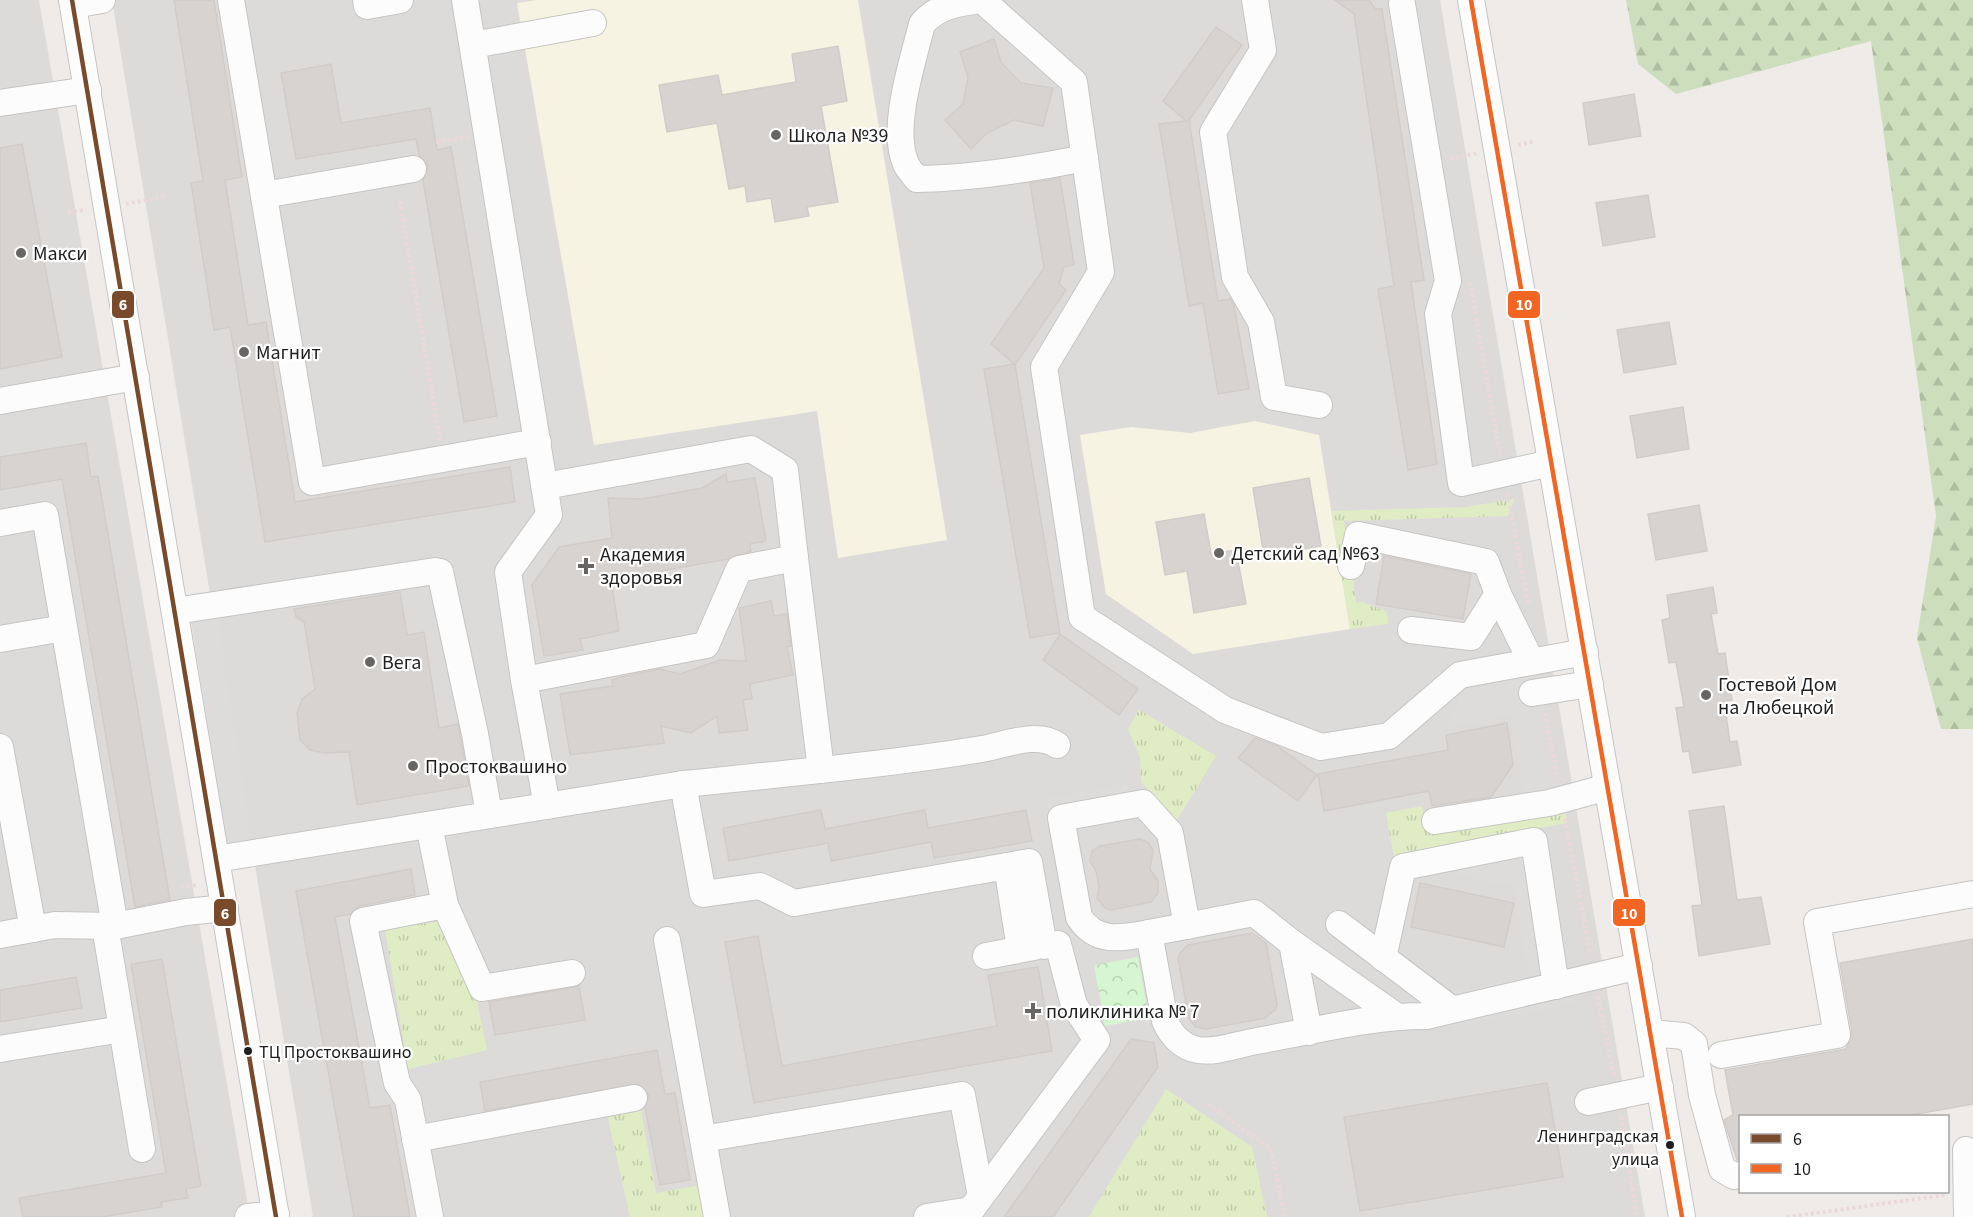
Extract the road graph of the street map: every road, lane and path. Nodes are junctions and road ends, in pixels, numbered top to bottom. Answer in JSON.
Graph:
{"nodes":[{"id":1,"x":102,"y":0,"type":"edge"},
{"id":2,"x":231,"y":0,"type":"edge"},
{"id":3,"x":366,"y":0,"type":"edge"},
{"id":4,"x":400,"y":0,"type":"edge"},
{"id":5,"x":465,"y":0,"type":"edge"},
{"id":6,"x":981,"y":0,"type":"edge"},
{"id":7,"x":1256,"y":0,"type":"edge"},
{"id":8,"x":1472,"y":0,"type":"edge"},
{"id":9,"x":1407,"y":1,"type":"edge"},
{"id":10,"x":73,"y":2,"type":"edge"},
{"id":11,"x":593,"y":23,"type":"dead end"},
{"id":12,"x":473,"y":45,"type":"junction"},
{"id":13,"x":88,"y":90,"type":"junction"},
{"id":14,"x":0,"y":103,"type":"edge"},
{"id":15,"x":487,"y":134,"type":"junction"},
{"id":16,"x":436,"y":142,"type":"dead end"},
{"id":17,"x":1085,"y":158,"type":"junction"},
{"id":18,"x":413,"y":169,"type":"dead end"},
{"id":19,"x":264,"y":195,"type":"junction"},
{"id":20,"x":400,"y":201,"type":"dead end"},
{"id":21,"x":136,"y":377,"type":"junction"},
{"id":22,"x":0,"y":401,"type":"edge"},
{"id":23,"x":1318,"y":405,"type":"dead end"},
{"id":24,"x":538,"y":442,"type":"junction"},
{"id":25,"x":443,"y":459,"type":"junction"},
{"id":26,"x":1551,"y":463,"type":"junction"},
{"id":27,"x":545,"y":486,"type":"junction"},
{"id":28,"x":0,"y":523,"type":"edge"},
{"id":29,"x":795,"y":558,"type":"junction"},
{"id":30,"x":1351,"y":566,"type":"dead end"},
{"id":31,"x":1498,"y":594,"type":"junction"},
{"id":32,"x":175,"y":611,"type":"junction"},
{"id":33,"x":64,"y":628,"type":"junction"},
{"id":34,"x":1411,"y":630,"type":"dead end"},
{"id":35,"x":0,"y":639,"type":"edge"},
{"id":36,"x":1585,"y":652,"type":"junction"},
{"id":37,"x":1531,"y":661,"type":"junction"},
{"id":38,"x":524,"y":680,"type":"junction"},
{"id":39,"x":1590,"y":684,"type":"junction"},
{"id":40,"x":1532,"y":693,"type":"dead end"},
{"id":41,"x":1057,"y":745,"type":"dead end"},
{"id":42,"x":0,"y":747,"type":"edge"},
{"id":43,"x":821,"y":770,"type":"junction"},
{"id":44,"x":684,"y":784,"type":"junction"},
{"id":45,"x":1608,"y":788,"type":"junction"},
{"id":46,"x":547,"y":806,"type":"junction"},
{"id":47,"x":489,"y":814,"type":"junction"},
{"id":48,"x":1435,"y":821,"type":"dead end"},
{"id":49,"x":429,"y":825,"type":"junction"},
{"id":50,"x":216,"y":859,"type":"junction"},
{"id":51,"x":1973,"y":894,"type":"edge"},
{"id":52,"x":445,"y":905,"type":"junction"},
{"id":53,"x":225,"y":908,"type":"junction"},
{"id":54,"x":1339,"y":924,"type":"dead end"},
{"id":55,"x":110,"y":926,"type":"junction"},
{"id":56,"x":1187,"y":926,"type":"junction"},
{"id":57,"x":33,"y":929,"type":"junction"},
{"id":58,"x":1149,"y":933,"type":"junction"},
{"id":59,"x":0,"y":935,"type":"edge"},
{"id":60,"x":667,"y":940,"type":"dead end"},
{"id":61,"x":1292,"y":943,"type":"junction"},
{"id":62,"x":1032,"y":947,"type":"junction"},
{"id":63,"x":986,"y":956,"type":"dead end"},
{"id":64,"x":1383,"y":958,"type":"junction"},
{"id":65,"x":1639,"y":966,"type":"junction"},
{"id":66,"x":572,"y":973,"type":"dead end"},
{"id":67,"x":1556,"y":986,"type":"junction"},
{"id":68,"x":1450,"y":1008,"type":"junction"},
{"id":69,"x":1396,"y":1016,"type":"junction"},
{"id":70,"x":122,"y":1029,"type":"junction"},
{"id":71,"x":1309,"y":1032,"type":"junction"},
{"id":72,"x":1651,"y":1033,"type":"junction"},
{"id":73,"x":0,"y":1049,"type":"edge"},
{"id":74,"x":1721,"y":1055,"type":"dead end"},
{"id":75,"x":1660,"y":1087,"type":"junction"},
{"id":76,"x":634,"y":1098,"type":"dead end"},
{"id":77,"x":1588,"y":1102,"type":"dead end"},
{"id":78,"x":1208,"y":1104,"type":"dead end"},
{"id":79,"x":415,"y":1138,"type":"junction"},
{"id":80,"x":703,"y":1139,"type":"junction"},
{"id":81,"x":142,"y":1149,"type":"dead end"},
{"id":82,"x":1962,"y":1150,"type":"edge"},
{"id":83,"x":1739,"y":1175,"type":"edge"},
{"id":84,"x":981,"y":1196,"type":"junction"},
{"id":85,"x":1967,"y":1205,"type":"edge"},
{"id":86,"x":276,"y":1215,"type":"edge"},
{"id":87,"x":248,"y":1217,"type":"edge"},
{"id":88,"x":430,"y":1217,"type":"edge"},
{"id":89,"x":717,"y":1217,"type":"edge"},
{"id":90,"x":927,"y":1217,"type":"edge"},
{"id":91,"x":1285,"y":1217,"type":"edge"},
{"id":92,"x":1683,"y":1217,"type":"edge"},
{"id":93,"x":1786,"y":1217,"type":"edge"}],
"edges":[{"from":1,"to":10,"type":"street"},
{"from":2,"to":19,"type":"street"},
{"from":3,"to":4,"type":"street"},
{"from":5,"to":12,"type":"street"},
{"from":6,"to":17,"type":"street"},
{"from":6,"to":17,"type":"street"},
{"from":7,"to":23,"type":"street"},
{"from":8,"to":26,"type":"street"},
{"from":9,"to":26,"type":"street"},
{"from":10,"to":13,"type":"street"},
{"from":11,"to":12,"type":"street"},
{"from":12,"to":15,"type":"street"},
{"from":13,"to":14,"type":"street"},
{"from":13,"to":21,"type":"street"},
{"from":15,"to":16,"type":"path"},
{"from":15,"to":24,"type":"street"},
{"from":17,"to":37,"type":"street"},
{"from":18,"to":19,"type":"street"},
{"from":19,"to":25,"type":"street"},
{"from":20,"to":25,"type":"path"},
{"from":21,"to":22,"type":"street"},
{"from":21,"to":32,"type":"street"},
{"from":24,"to":25,"type":"street"},
{"from":24,"to":27,"type":"street"},
{"from":26,"to":36,"type":"street"},
{"from":27,"to":29,"type":"street"},
{"from":27,"to":38,"type":"street"},
{"from":28,"to":33,"type":"street"},
{"from":29,"to":38,"type":"street"},
{"from":29,"to":43,"type":"street"},
{"from":30,"to":31,"type":"street"},
{"from":31,"to":34,"type":"street"},
{"from":31,"to":37,"type":"street"},
{"from":32,"to":47,"type":"street"},
{"from":32,"to":50,"type":"street"},
{"from":33,"to":35,"type":"street"},
{"from":33,"to":55,"type":"street"},
{"from":36,"to":37,"type":"street"},
{"from":36,"to":39,"type":"street"},
{"from":38,"to":46,"type":"street"},
{"from":39,"to":40,"type":"street"},
{"from":39,"to":45,"type":"street"},
{"from":41,"to":43,"type":"street"},
{"from":42,"to":57,"type":"street"},
{"from":43,"to":44,"type":"street"},
{"from":44,"to":46,"type":"street"},
{"from":44,"to":62,"type":"street"},
{"from":45,"to":48,"type":"street"},
{"from":45,"to":65,"type":"street"},
{"from":46,"to":47,"type":"street"},
{"from":47,"to":49,"type":"street"},
{"from":49,"to":50,"type":"street"},
{"from":49,"to":52,"type":"street"},
{"from":50,"to":53,"type":"street"},
{"from":51,"to":74,"type":"street"},
{"from":52,"to":66,"type":"street"},
{"from":52,"to":79,"type":"street"},
{"from":53,"to":55,"type":"street"},
{"from":53,"to":86,"type":"street"},
{"from":54,"to":64,"type":"street"},
{"from":55,"to":57,"type":"street"},
{"from":55,"to":70,"type":"street"},
{"from":56,"to":58,"type":"street"},
{"from":56,"to":58,"type":"street"},
{"from":56,"to":61,"type":"street"},
{"from":57,"to":59,"type":"street"},
{"from":58,"to":71,"type":"street"},
{"from":60,"to":80,"type":"street"},
{"from":61,"to":69,"type":"street"},
{"from":61,"to":71,"type":"street"},
{"from":62,"to":63,"type":"street"},
{"from":62,"to":84,"type":"street"},
{"from":64,"to":67,"type":"street"},
{"from":64,"to":68,"type":"street"},
{"from":65,"to":67,"type":"street"},
{"from":65,"to":72,"type":"street"},
{"from":67,"to":68,"type":"street"},
{"from":68,"to":69,"type":"street"},
{"from":69,"to":71,"type":"street"},
{"from":70,"to":73,"type":"street"},
{"from":70,"to":81,"type":"street"},
{"from":72,"to":75,"type":"street"},
{"from":72,"to":83,"type":"street"},
{"from":75,"to":77,"type":"street"},
{"from":75,"to":92,"type":"street"},
{"from":76,"to":79,"type":"street"},
{"from":78,"to":91,"type":"path"},
{"from":79,"to":88,"type":"street"},
{"from":80,"to":84,"type":"street"},
{"from":80,"to":89,"type":"street"},
{"from":82,"to":85,"type":"street"},
{"from":84,"to":90,"type":"street"},
{"from":85,"to":93,"type":"path"},
{"from":86,"to":87,"type":"street"}]}
